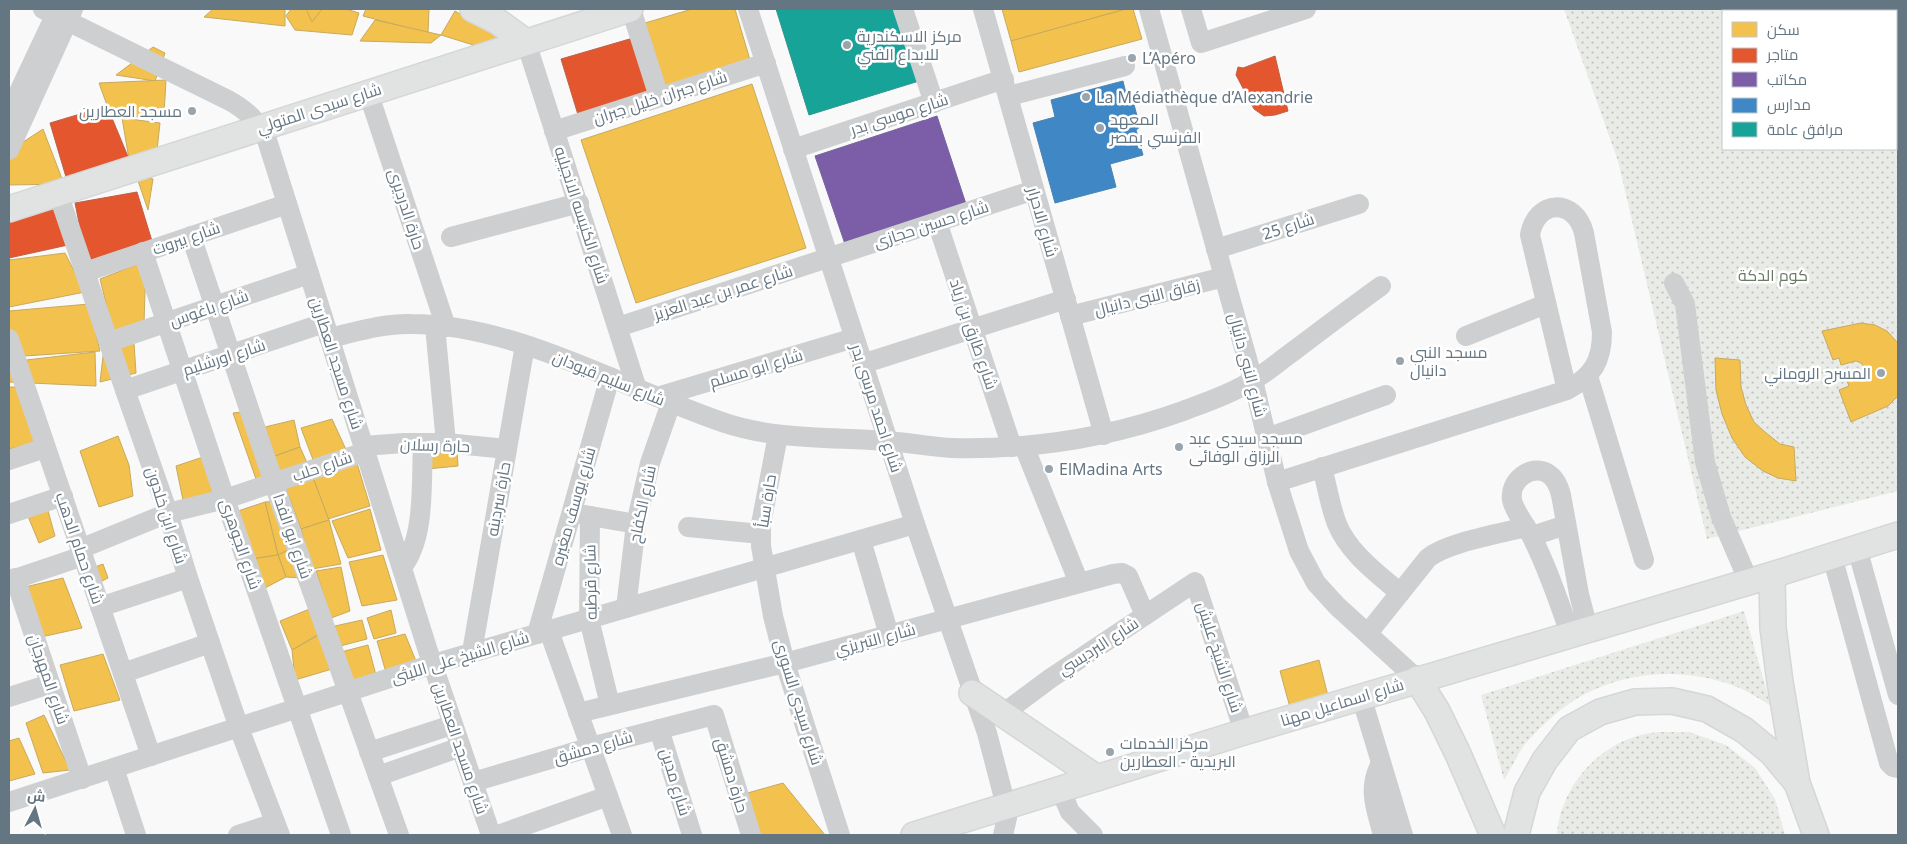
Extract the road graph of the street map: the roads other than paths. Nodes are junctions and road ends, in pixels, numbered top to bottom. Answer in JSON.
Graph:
{"nodes":[{"id":1,"x":473,"y":9,"type":"edge"},
{"id":2,"x":630,"y":9,"type":"edge"},
{"id":3,"x":748,"y":9,"type":"edge"},
{"id":4,"x":902,"y":9,"type":"edge"},
{"id":5,"x":983,"y":9,"type":"edge"},
{"id":6,"x":1150,"y":9,"type":"edge"},
{"id":7,"x":1191,"y":9,"type":"edge"},
{"id":8,"x":1306,"y":9,"type":"edge"},
{"id":9,"x":60,"y":12,"type":"edge"},
{"id":10,"x":526,"y":42,"type":"junction"},
{"id":11,"x":766,"y":63,"type":"junction"},
{"id":12,"x":1125,"y":66,"type":"dead end"},
{"id":13,"x":1006,"y":88,"type":"junction"},
{"id":14,"x":368,"y":92,"type":"junction"},
{"id":15,"x":659,"y":97,"type":"junction"},
{"id":16,"x":934,"y":102,"type":"junction"},
{"id":17,"x":9,"y":113,"type":"edge"},
{"id":18,"x":261,"y":128,"type":"junction"},
{"id":19,"x":554,"y":131,"type":"junction"},
{"id":20,"x":793,"y":149,"type":"junction"},
{"id":21,"x":9,"y":150,"type":"edge"},
{"id":22,"x":1034,"y":190,"type":"junction"},
{"id":23,"x":58,"y":193,"type":"junction"},
{"id":24,"x":578,"y":203,"type":"junction"},
{"id":25,"x":287,"y":204,"type":"junction"},
{"id":26,"x":1359,"y":204,"type":"dead end"},
{"id":27,"x":9,"y":209,"type":"edge"},
{"id":28,"x":937,"y":222,"type":"junction"},
{"id":29,"x":191,"y":236,"type":"junction"},
{"id":30,"x":451,"y":237,"type":"dead end"},
{"id":31,"x":1216,"y":249,"type":"junction"},
{"id":32,"x":143,"y":252,"type":"junction"},
{"id":33,"x":828,"y":257,"type":"junction"},
{"id":34,"x":85,"y":272,"type":"junction"},
{"id":35,"x":308,"y":274,"type":"junction"},
{"id":36,"x":1224,"y":277,"type":"junction"},
{"id":37,"x":1674,"y":283,"type":"dead end"},
{"id":38,"x":1381,"y":286,"type":"dead end"},
{"id":39,"x":1546,"y":304,"type":"junction"},
{"id":40,"x":214,"y":306,"type":"junction"},
{"id":41,"x":1068,"y":307,"type":"junction"},
{"id":42,"x":166,"y":323,"type":"junction"},
{"id":43,"x":440,"y":326,"type":"junction"},
{"id":44,"x":618,"y":327,"type":"junction"},
{"id":45,"x":972,"y":329,"type":"junction"},
{"id":46,"x":327,"y":331,"type":"junction"},
{"id":47,"x":1466,"y":336,"type":"dead end"},
{"id":48,"x":854,"y":338,"type":"junction"},
{"id":49,"x":9,"y":339,"type":"edge"},
{"id":50,"x":109,"y":342,"type":"junction"},
{"id":51,"x":525,"y":345,"type":"junction"},
{"id":52,"x":231,"y":355,"type":"junction"},
{"id":53,"x":862,"y":364,"type":"junction"},
{"id":54,"x":182,"y":371,"type":"junction"},
{"id":55,"x":1588,"y":376,"type":"junction"},
{"id":56,"x":610,"y":378,"type":"junction"},
{"id":57,"x":1253,"y":380,"type":"junction"},
{"id":58,"x":638,"y":389,"type":"junction"},
{"id":59,"x":125,"y":390,"type":"junction"},
{"id":60,"x":1567,"y":390,"type":"junction"},
{"id":61,"x":1386,"y":395,"type":"dead end"},
{"id":62,"x":664,"y":400,"type":"junction"},
{"id":63,"x":778,"y":435,"type":"junction"},
{"id":64,"x":1104,"y":435,"type":"junction"},
{"id":65,"x":1267,"y":438,"type":"junction"},
{"id":66,"x":888,"y":441,"type":"junction"},
{"id":67,"x":423,"y":443,"type":"junction"},
{"id":68,"x":446,"y":443,"type":"junction"},
{"id":69,"x":1018,"y":447,"type":"junction"},
{"id":70,"x":45,"y":448,"type":"junction"},
{"id":71,"x":364,"y":449,"type":"junction"},
{"id":72,"x":507,"y":449,"type":"junction"},
{"id":73,"x":9,"y":460,"type":"edge"},
{"id":74,"x":1322,"y":467,"type":"junction"},
{"id":75,"x":1277,"y":482,"type":"junction"},
{"id":76,"x":274,"y":483,"type":"junction"},
{"id":77,"x":63,"y":496,"type":"junction"},
{"id":78,"x":225,"y":499,"type":"junction"},
{"id":79,"x":570,"y":512,"type":"junction"},
{"id":80,"x":168,"y":513,"type":"junction"},
{"id":81,"x":9,"y":514,"type":"edge"},
{"id":82,"x":590,"y":516,"type":"junction"},
{"id":83,"x":636,"y":524,"type":"junction"},
{"id":84,"x":915,"y":524,"type":"junction"},
{"id":85,"x":1566,"y":525,"type":"junction"},
{"id":86,"x":688,"y":527,"type":"dead end"},
{"id":87,"x":1529,"y":532,"type":"junction"},
{"id":88,"x":761,"y":534,"type":"junction"},
{"id":89,"x":1898,"y":535,"type":"edge"},
{"id":90,"x":861,"y":540,"type":"junction"},
{"id":91,"x":1857,"y":548,"type":"junction"},
{"id":92,"x":82,"y":552,"type":"junction"},
{"id":93,"x":1832,"y":556,"type":"junction"},
{"id":94,"x":1644,"y":560,"type":"dead end"},
{"id":95,"x":402,"y":567,"type":"junction"},
{"id":96,"x":765,"y":568,"type":"junction"},
{"id":97,"x":1576,"y":576,"type":"junction"},
{"id":98,"x":188,"y":578,"type":"junction"},
{"id":99,"x":1760,"y":578,"type":"junction"},
{"id":100,"x":12,"y":579,"type":"edge"},
{"id":101,"x":1195,"y":582,"type":"joint"},
{"id":102,"x":1552,"y":582,"type":"junction"},
{"id":103,"x":1079,"y":583,"type":"junction"},
{"id":104,"x":1400,"y":593,"type":"junction"},
{"id":105,"x":100,"y":607,"type":"junction"},
{"id":106,"x":626,"y":608,"type":"junction"},
{"id":107,"x":1146,"y":615,"type":"junction"},
{"id":108,"x":589,"y":619,"type":"junction"},
{"id":109,"x":947,"y":620,"type":"junction"},
{"id":110,"x":543,"y":632,"type":"junction"},
{"id":111,"x":1579,"y":632,"type":"junction"},
{"id":112,"x":1368,"y":633,"type":"junction"},
{"id":113,"x":889,"y":635,"type":"junction"},
{"id":114,"x":210,"y":643,"type":"junction"},
{"id":115,"x":472,"y":652,"type":"junction"},
{"id":116,"x":784,"y":663,"type":"junction"},
{"id":117,"x":433,"y":664,"type":"junction"},
{"id":118,"x":123,"y":673,"type":"junction"},
{"id":119,"x":1417,"y":679,"type":"junction"},
{"id":120,"x":50,"y":684,"type":"junction"},
{"id":121,"x":347,"y":692,"type":"junction"},
{"id":122,"x":972,"y":693,"type":"junction"},
{"id":123,"x":1898,"y":695,"type":"edge"},
{"id":124,"x":1361,"y":696,"type":"junction"},
{"id":125,"x":9,"y":697,"type":"edge"},
{"id":126,"x":610,"y":705,"type":"junction"},
{"id":127,"x":297,"y":708,"type":"junction"},
{"id":128,"x":578,"y":712,"type":"junction"},
{"id":129,"x":1004,"y":713,"type":"junction"},
{"id":130,"x":714,"y":715,"type":"joint"},
{"id":131,"x":452,"y":724,"type":"junction"},
{"id":132,"x":239,"y":728,"type":"junction"},
{"id":133,"x":659,"y":729,"type":"junction"},
{"id":134,"x":1244,"y":732,"type":"junction"},
{"id":135,"x":461,"y":747,"type":"junction"},
{"id":136,"x":590,"y":747,"type":"junction"},
{"id":137,"x":369,"y":752,"type":"junction"},
{"id":138,"x":151,"y":756,"type":"junction"},
{"id":139,"x":1381,"y":763,"type":"junction"},
{"id":140,"x":114,"y":768,"type":"junction"},
{"id":141,"x":1898,"y":768,"type":"edge"},
{"id":142,"x":378,"y":776,"type":"junction"},
{"id":143,"x":1097,"y":778,"type":"junction"},
{"id":144,"x":82,"y":779,"type":"junction"},
{"id":145,"x":473,"y":782,"type":"junction"},
{"id":146,"x":1798,"y":783,"type":"junction"},
{"id":147,"x":1060,"y":789,"type":"junction"},
{"id":148,"x":608,"y":796,"type":"junction"},
{"id":149,"x":9,"y":802,"type":"edge"},
{"id":150,"x":1006,"y":806,"type":"junction"},
{"id":151,"x":277,"y":829,"type":"edge"},
{"id":152,"x":1378,"y":832,"type":"edge"},
{"id":153,"x":136,"y":835,"type":"edge"},
{"id":154,"x":238,"y":835,"type":"edge"},
{"id":155,"x":341,"y":835,"type":"edge"},
{"id":156,"x":399,"y":835,"type":"edge"},
{"id":157,"x":491,"y":835,"type":"edge"},
{"id":158,"x":498,"y":835,"type":"edge"},
{"id":159,"x":622,"y":835,"type":"edge"},
{"id":160,"x":692,"y":835,"type":"edge"},
{"id":161,"x":750,"y":835,"type":"edge"},
{"id":162,"x":840,"y":835,"type":"edge"},
{"id":163,"x":914,"y":835,"type":"edge"},
{"id":164,"x":1003,"y":835,"type":"edge"},
{"id":165,"x":1093,"y":835,"type":"edge"},
{"id":166,"x":1403,"y":835,"type":"edge"},
{"id":167,"x":1493,"y":835,"type":"edge"},
{"id":168,"x":1516,"y":835,"type":"edge"},
{"id":169,"x":1816,"y":835,"type":"edge"}],
"edges":[{"from":1,"to":10,"type":"main road"},
{"from":2,"to":10,"type":"main road","name":"شارع سيدى المتولي"},
{"from":2,"to":15,"type":"street"},
{"from":3,"to":11,"type":"street","name":"شارع احمد مرسى بدر"},
{"from":4,"to":16,"type":"street"},
{"from":5,"to":13,"type":"street","name":"شارع الاحرار"},
{"from":6,"to":31,"type":"street","name":"شارع النبى دانيال"},
{"from":7,"to":8,"type":"street"},
{"from":9,"to":17,"type":"street"},
{"from":9,"to":18,"type":"street","name":"شارع مسجد العطارين"},
{"from":9,"to":21,"type":"street"},
{"from":10,"to":14,"type":"main road","name":"شارع سيدى المتولي"},
{"from":10,"to":19,"type":"street","name":"شارع الكنيسه الانجيليه"},
{"from":11,"to":15,"type":"street","name":"شارع جبران خليل جبران"},
{"from":11,"to":20,"type":"street","name":"شارع احمد مرسى بدر"},
{"from":12,"to":13,"type":"street","name":"شارع موسى بدر"},
{"from":13,"to":16,"type":"street","name":"شارع موسى بدر"},
{"from":13,"to":22,"type":"street","name":"شارع الاحرار"},
{"from":14,"to":18,"type":"main road","name":"شارع سيدى المتولي"},
{"from":14,"to":43,"type":"street","name":"حارة الدرديرى"},
{"from":15,"to":19,"type":"street","name":"شارع جبران خليل جبران"},
{"from":16,"to":20,"type":"street","name":"شارع موسى بدر"},
{"from":18,"to":23,"type":"main road","name":"شارع سيدى المتولي"},
{"from":18,"to":25,"type":"street","name":"شارع مسجد العطارين"},
{"from":19,"to":24,"type":"street","name":"شارع الكنيسه الانجيليه"},
{"from":20,"to":33,"type":"street","name":"شارع احمد مرسى بدر"},
{"from":22,"to":28,"type":"street","name":"شارع حسين حجازى"},
{"from":22,"to":41,"type":"street","name":"شارع الاحرار"},
{"from":23,"to":27,"type":"main road","name":"شارع سيدى المتولي"},
{"from":23,"to":34,"type":"street","name":"شارع ابن خلدون"},
{"from":24,"to":30,"type":"street"},
{"from":24,"to":44,"type":"street","name":"شارع الكنيسه الانجيليه"},
{"from":25,"to":29,"type":"street","name":"شارع بيروت"},
{"from":25,"to":35,"type":"street","name":"شارع مسجد العطارين"},
{"from":26,"to":31,"type":"street","name":"شارع 25"},
{"from":28,"to":33,"type":"street","name":"شارع حسين حجازى"},
{"from":28,"to":45,"type":"street","name":"شارع طارق بن زياد"},
{"from":29,"to":32,"type":"street","name":"شارع بيروت"},
{"from":29,"to":40,"type":"street","name":"شارع ابو الفدا"},
{"from":31,"to":36,"type":"street","name":"شارع النبى دانيال"},
{"from":32,"to":34,"type":"street","name":"شارع بيروت"},
{"from":32,"to":42,"type":"street","name":"شارع الجوهرى"},
{"from":33,"to":44,"type":"street","name":"شارع عمر بن عبد العزيز"},
{"from":33,"to":48,"type":"street","name":"شارع احمد مرسى بدر"},
{"from":34,"to":50,"type":"street","name":"شارع ابن خلدون"},
{"from":35,"to":40,"type":"street","name":"شارع باغوس"},
{"from":35,"to":46,"type":"street","name":"شارع مسجد العطارين"},
{"from":36,"to":41,"type":"street","name":"زقاق النبى دانيال"},
{"from":36,"to":57,"type":"street","name":"شارع النبى دانيال"},
{"from":37,"to":99,"type":"street"},
{"from":38,"to":57,"type":"street","name":"شارع سليم قيودان"},
{"from":39,"to":47,"type":"street"},
{"from":39,"to":55,"type":"street"},
{"from":39,"to":60,"type":"street"},
{"from":40,"to":42,"type":"street","name":"شارع باغوس"},
{"from":40,"to":52,"type":"street","name":"شارع ابو الفدا"},
{"from":41,"to":45,"type":"street","name":"زقاق النبى دانيال"},
{"from":41,"to":64,"type":"street","name":"شارع الاحرار"},
{"from":42,"to":50,"type":"street","name":"شارع باغوس"},
{"from":42,"to":54,"type":"street","name":"شارع الجوهرى"},
{"from":43,"to":46,"type":"street","name":"شارع سليم قيودان"},
{"from":43,"to":51,"type":"street","name":"شارع سليم قيودان"},
{"from":43,"to":68,"type":"street","name":"حارة الدرديرى"},
{"from":44,"to":58,"type":"street","name":"شارع الكنيسه الانجيليه"},
{"from":45,"to":53,"type":"street","name":"زقاق النبى دانيال"},
{"from":45,"to":69,"type":"street","name":"شارع طارق بن زياد"},
{"from":46,"to":52,"type":"street","name":"شارع اورشليم"},
{"from":46,"to":71,"type":"street","name":"شارع مسجد العطارين"},
{"from":48,"to":53,"type":"street","name":"شارع احمد مرسى بدر"},
{"from":48,"to":62,"type":"street","name":"شارع ابو مسلم"},
{"from":49,"to":70,"type":"street","name":"شارع حمام الدهب"},
{"from":50,"to":59,"type":"street","name":"شارع ابن خلدون"},
{"from":51,"to":56,"type":"street","name":"شارع سليم قيودان"},
{"from":51,"to":72,"type":"street","name":"حارة سردينه"},
{"from":52,"to":54,"type":"street","name":"شارع اورشليم"},
{"from":52,"to":76,"type":"street","name":"شارع ابو الفدا"},
{"from":53,"to":66,"type":"street","name":"شارع احمد مرسى بدر"},
{"from":54,"to":59,"type":"street","name":"شارع اورشليم"},
{"from":54,"to":78,"type":"street","name":"شارع الجوهرى"},
{"from":55,"to":60,"type":"street"},
{"from":55,"to":94,"type":"street"},
{"from":56,"to":58,"type":"street","name":"شارع سليم قيودان"},
{"from":56,"to":79,"type":"street","name":"شارع يوسف مغيره"},
{"from":57,"to":64,"type":"street","name":"شارع سليم قيودان"},
{"from":57,"to":65,"type":"street","name":"شارع النبى دانيال"},
{"from":58,"to":62,"type":"street","name":"شارع سليم قيودان"},
{"from":59,"to":80,"type":"street","name":"شارع ابن خلدون"},
{"from":60,"to":74,"type":"street"},
{"from":61,"to":65,"type":"street"},
{"from":62,"to":63,"type":"street","name":"شارع سليم قيودان"},
{"from":62,"to":83,"type":"street","name":"شارع الكفاح"},
{"from":63,"to":66,"type":"street","name":"شارع سليم قيودان"},
{"from":63,"to":88,"type":"street","name":"حارة سبأ"},
{"from":64,"to":69,"type":"street","name":"شارع سليم قيودان"},
{"from":65,"to":75,"type":"street","name":"شارع النبى دانيال"},
{"from":66,"to":69,"type":"street","name":"شارع سليم قيودان"},
{"from":66,"to":84,"type":"street","name":"شارع احمد مرسى بدر"},
{"from":67,"to":68,"type":"street","name":"حارة رسلان"},
{"from":67,"to":71,"type":"street","name":"حارة رسلان"},
{"from":67,"to":95,"type":"street"},
{"from":68,"to":72,"type":"street","name":"حارة رسلان"},
{"from":69,"to":103,"type":"street","name":"شارع طارق بن زياد"},
{"from":70,"to":73,"type":"street"},
{"from":70,"to":77,"type":"street","name":"شارع حمام الدهب"},
{"from":71,"to":76,"type":"street","name":"شارع حلب"},
{"from":71,"to":95,"type":"street","name":"شارع مسجد العطارين"},
{"from":72,"to":115,"type":"street","name":"حارة سردينه"},
{"from":74,"to":75,"type":"street"},
{"from":74,"to":104,"type":"street"},
{"from":75,"to":112,"type":"street","name":"شارع النبى دانيال"},
{"from":76,"to":78,"type":"street","name":"شارع حلب"},
{"from":76,"to":121,"type":"street","name":"شارع ابو الفدا"},
{"from":77,"to":81,"type":"street"},
{"from":77,"to":92,"type":"street","name":"شارع حمام الدهب"},
{"from":78,"to":80,"type":"street","name":"شارع حلب"},
{"from":78,"to":127,"type":"street","name":"شارع الجوهرى"},
{"from":79,"to":82,"type":"street"},
{"from":79,"to":110,"type":"street","name":"شارع يوسف مغيره"},
{"from":80,"to":92,"type":"street","name":"شارع حلب"},
{"from":80,"to":98,"type":"street","name":"شارع ابن خلدون"},
{"from":82,"to":83,"type":"street"},
{"from":82,"to":108,"type":"street","name":"شارع قرطبه"},
{"from":83,"to":106,"type":"street","name":"شارع الكفاح"},
{"from":84,"to":90,"type":"street","name":"شارع الشيخ على الليثى"},
{"from":84,"to":109,"type":"street","name":"شارع احمد مرسى بدر"},
{"from":85,"to":87,"type":"street"},
{"from":85,"to":87,"type":"street"},
{"from":85,"to":97,"type":"street"},
{"from":86,"to":88,"type":"street"},
{"from":87,"to":102,"type":"street"},
{"from":87,"to":104,"type":"street"},
{"from":88,"to":96,"type":"street","name":"حارة سبأ"},
{"from":89,"to":91,"type":"main road","name":"شارع اسماعيل مهنا"},
{"from":90,"to":96,"type":"street","name":"شارع الشيخ على الليثى"},
{"from":90,"to":113,"type":"street"},
{"from":91,"to":93,"type":"main road","name":"شارع اسماعيل مهنا"},
{"from":91,"to":123,"type":"street"},
{"from":92,"to":100,"type":"street","name":"شارع حلب"},
{"from":92,"to":105,"type":"street","name":"شارع حمام الدهب"},
{"from":93,"to":99,"type":"main road","name":"شارع اسماعيل مهنا"},
{"from":93,"to":141,"type":"street"},
{"from":95,"to":117,"type":"street","name":"شارع مسجد العطارين"},
{"from":96,"to":106,"type":"street","name":"شارع الشيخ على الليثى"},
{"from":96,"to":116,"type":"street","name":"شارع سيدى السورى"},
{"from":97,"to":102,"type":"street"},
{"from":97,"to":111,"type":"street"},
{"from":98,"to":105,"type":"street"},
{"from":98,"to":114,"type":"street","name":"شارع ابن خلدون"},
{"from":99,"to":111,"type":"main road","name":"شارع اسماعيل مهنا"},
{"from":99,"to":146,"type":"main road"},
{"from":100,"to":120,"type":"street","name":"شارع المهرجان"},
{"from":101,"to":107,"type":"street","name":"شارع البرديسي"},
{"from":101,"to":134,"type":"street","name":"شارع الشيخ عليش"},
{"from":102,"to":111,"type":"street"},
{"from":103,"to":107,"type":"street","name":"شارع التبريزي"},
{"from":103,"to":109,"type":"street","name":"شارع التبريزي"},
{"from":104,"to":112,"type":"street"},
{"from":105,"to":118,"type":"street","name":"شارع حمام الدهب"},
{"from":106,"to":108,"type":"street","name":"شارع الشيخ على الليثى"},
{"from":107,"to":129,"type":"street","name":"شارع البرديسي"},
{"from":108,"to":110,"type":"street","name":"شارع الشيخ على الليثى"},
{"from":108,"to":126,"type":"street","name":"شارع قرطبه"},
{"from":109,"to":113,"type":"street","name":"شارع التبريزي"},
{"from":109,"to":122,"type":"street","name":"شارع احمد مرسى بدر"},
{"from":110,"to":115,"type":"street","name":"شارع الشيخ على الليثى"},
{"from":110,"to":128,"type":"street"},
{"from":111,"to":119,"type":"main road","name":"شارع اسماعيل مهنا"},
{"from":112,"to":119,"type":"street","name":"شارع النبى دانيال"},
{"from":113,"to":116,"type":"street","name":"شارع التبريزي"},
{"from":114,"to":118,"type":"street"},
{"from":114,"to":132,"type":"street","name":"شارع ابن خلدون"},
{"from":115,"to":117,"type":"street","name":"شارع الشيخ على الليثى"},
{"from":116,"to":126,"type":"street","name":"شارع التبريزي"},
{"from":116,"to":162,"type":"street","name":"شارع سيدى السورى"},
{"from":117,"to":121,"type":"street","name":"شارع الشيخ على الليثى"},
{"from":117,"to":131,"type":"street","name":"شارع مسجد العطارين"},
{"from":118,"to":138,"type":"street","name":"شارع حمام الدهب"},
{"from":119,"to":124,"type":"main road","name":"شارع اسماعيل مهنا"},
{"from":119,"to":167,"type":"main road"},
{"from":120,"to":125,"type":"street"},
{"from":120,"to":144,"type":"street","name":"شارع المهرجان"},
{"from":121,"to":127,"type":"street","name":"شارع الشيخ على الليثى"},
{"from":121,"to":137,"type":"street","name":"شارع ابو الفدا"},
{"from":122,"to":129,"type":"main road"},
{"from":122,"to":150,"type":"street","name":"شارع احمد مرسى بدر"},
{"from":124,"to":134,"type":"main road","name":"شارع اسماعيل مهنا"},
{"from":124,"to":139,"type":"street"},
{"from":126,"to":128,"type":"street","name":"شارع التبريزي"},
{"from":127,"to":132,"type":"street","name":"شارع الشيخ على الليثى"},
{"from":127,"to":155,"type":"street","name":"شارع الجوهرى"},
{"from":128,"to":136,"type":"street"},
{"from":129,"to":143,"type":"main road"},
{"from":130,"to":133,"type":"street","name":"شارع دمشق"},
{"from":130,"to":161,"type":"street","name":"حارة دمشق"},
{"from":131,"to":135,"type":"street","name":"شارع مسجد العطارين"},
{"from":131,"to":137,"type":"street"},
{"from":132,"to":138,"type":"street","name":"شارع الشيخ على الليثى"},
{"from":132,"to":151,"type":"street","name":"شارع ابن خلدون"},
{"from":133,"to":136,"type":"street","name":"شارع دمشق"},
{"from":133,"to":160,"type":"street","name":"شارع مدين"},
{"from":134,"to":143,"type":"main road","name":"شارع اسماعيل مهنا"},
{"from":135,"to":142,"type":"street"},
{"from":135,"to":145,"type":"street","name":"شارع مسجد العطارين"},
{"from":136,"to":145,"type":"street","name":"شارع دمشق"},
{"from":136,"to":148,"type":"street"},
{"from":137,"to":142,"type":"street","name":"شارع ابو الفدا"},
{"from":138,"to":140,"type":"street","name":"شارع الشيخ على الليثى"},
{"from":139,"to":152,"type":"street"},
{"from":139,"to":166,"type":"street"},
{"from":140,"to":144,"type":"street","name":"شارع الشيخ على الليثى"},
{"from":140,"to":153,"type":"street"},
{"from":142,"to":156,"type":"street","name":"شارع ابو الفدا"},
{"from":143,"to":147,"type":"main road","name":"شارع اسماعيل مهنا"},
{"from":144,"to":149,"type":"street","name":"شارع الشيخ على الليثى"},
{"from":145,"to":157,"type":"street","name":"شارع مسجد العطارين"},
{"from":146,"to":168,"type":"main road"},
{"from":146,"to":169,"type":"main road"},
{"from":147,"to":150,"type":"main road","name":"شارع اسماعيل مهنا"},
{"from":147,"to":165,"type":"street"},
{"from":148,"to":158,"type":"street"},
{"from":148,"to":159,"type":"street"},
{"from":150,"to":163,"type":"main road","name":"شارع اسماعيل مهنا"},
{"from":150,"to":164,"type":"street","name":"شارع احمد مرسى بدر"},
{"from":151,"to":154,"type":"street"}]}
